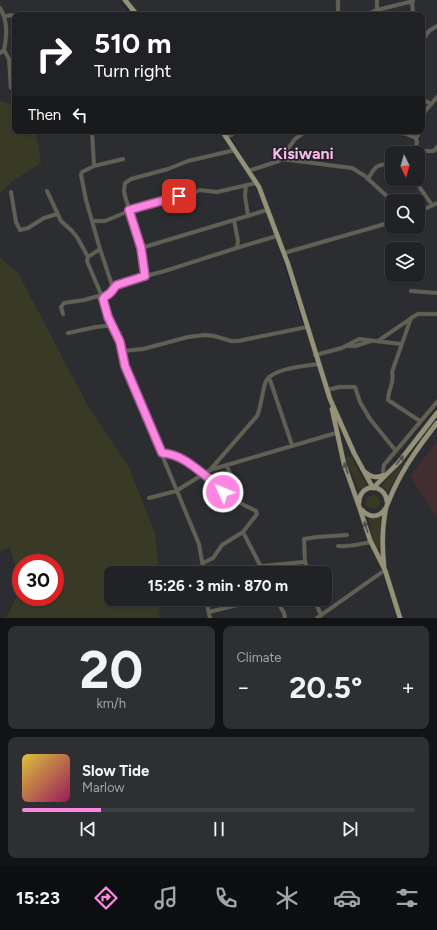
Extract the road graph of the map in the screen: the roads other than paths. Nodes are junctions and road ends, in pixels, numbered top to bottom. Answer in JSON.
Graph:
{"nodes":[{"id":1,"x":125,"y":0,"type":"edge"},
{"id":2,"x":338,"y":0,"type":"edge"},
{"id":3,"x":377,"y":0,"type":"edge"},
{"id":4,"x":412,"y":1,"type":"edge"},
{"id":5,"x":0,"y":8,"type":"edge"},
{"id":6,"x":377,"y":10,"type":"junction"},
{"id":7,"x":135,"y":12,"type":"edge"},
{"id":8,"x":338,"y":12,"type":"edge"},
{"id":9,"x":372,"y":12,"type":"edge"},
{"id":10,"x":413,"y":12,"type":"edge"},
{"id":11,"x":12,"y":15,"type":"edge"},
{"id":12,"x":4,"y":16,"type":"junction"},
{"id":13,"x":437,"y":26,"type":"edge"},
{"id":14,"x":425,"y":34,"type":"edge"},
{"id":15,"x":2,"y":51,"type":"edge"},
{"id":16,"x":11,"y":88,"type":"dead end"},
{"id":17,"x":437,"y":97,"type":"edge"},
{"id":18,"x":425,"y":101,"type":"edge"},
{"id":19,"x":430,"y":104,"type":"junction"},
{"id":20,"x":425,"y":111,"type":"edge"},
{"id":21,"x":92,"y":134,"type":"edge"},
{"id":22,"x":224,"y":134,"type":"edge"},
{"id":23,"x":232,"y":134,"type":"edge"},
{"id":24,"x":302,"y":134,"type":"edge"},
{"id":25,"x":406,"y":134,"type":"edge"},
{"id":26,"x":418,"y":134,"type":"edge"},
{"id":27,"x":226,"y":137,"type":"junction"},
{"id":28,"x":416,"y":138,"type":"junction"},
{"id":29,"x":417,"y":146,"type":"edge"},
{"id":30,"x":437,"y":147,"type":"edge"},
{"id":31,"x":235,"y":150,"type":"junction"},
{"id":32,"x":425,"y":152,"type":"edge"},
{"id":33,"x":123,"y":159,"type":"dead end"},
{"id":34,"x":281,"y":159,"type":"junction"},
{"id":35,"x":385,"y":165,"type":"edge"},
{"id":36,"x":94,"y":166,"type":"junction"},
{"id":37,"x":248,"y":171,"type":"junction"},
{"id":38,"x":368,"y":179,"type":"junction"},
{"id":39,"x":256,"y":183,"type":"junction"},
{"id":40,"x":246,"y":185,"type":"junction"},
{"id":41,"x":419,"y":186,"type":"edge"},
{"id":42,"x":47,"y":191,"type":"dead end"},
{"id":43,"x":11,"y":192,"type":"dead end"},
{"id":44,"x":385,"y":195,"type":"edge"},
{"id":45,"x":435,"y":204,"type":"edge"},
{"id":46,"x":437,"y":208,"type":"edge"},
{"id":47,"x":425,"y":209,"type":"edge"},
{"id":48,"x":267,"y":210,"type":"junction"},
{"id":49,"x":129,"y":211,"type":"junction"},
{"id":50,"x":57,"y":214,"type":"junction"},
{"id":51,"x":248,"y":216,"type":"junction"},
{"id":52,"x":234,"y":220,"type":"junction"},
{"id":53,"x":92,"y":221,"type":"junction"},
{"id":54,"x":385,"y":224,"type":"edge"},
{"id":55,"x":277,"y":236,"type":"junction"},
{"id":56,"x":237,"y":247,"type":"junction"},
{"id":57,"x":141,"y":248,"type":"junction"},
{"id":58,"x":100,"y":249,"type":"junction"},
{"id":59,"x":284,"y":253,"type":"junction"},
{"id":60,"x":88,"y":257,"type":"junction"},
{"id":61,"x":145,"y":276,"type":"junction"},
{"id":62,"x":113,"y":288,"type":"junction"},
{"id":63,"x":412,"y":291,"type":"dead end"},
{"id":64,"x":437,"y":293,"type":"edge"},
{"id":65,"x":102,"y":297,"type":"junction"},
{"id":66,"x":63,"y":314,"type":"dead end"},
{"id":67,"x":437,"y":314,"type":"edge"},
{"id":68,"x":411,"y":318,"type":"junction"},
{"id":69,"x":113,"y":325,"type":"junction"},
{"id":70,"x":307,"y":326,"type":"junction"},
{"id":71,"x":68,"y":333,"type":"dead end"},
{"id":72,"x":378,"y":341,"type":"junction"},
{"id":73,"x":401,"y":344,"type":"junction"},
{"id":74,"x":123,"y":351,"type":"junction"},
{"id":75,"x":315,"y":355,"type":"junction"},
{"id":76,"x":318,"y":364,"type":"junction"},
{"id":77,"x":269,"y":378,"type":"junction"},
{"id":78,"x":327,"y":390,"type":"junction"},
{"id":79,"x":330,"y":399,"type":"junction"},
{"id":80,"x":437,"y":402,"type":"edge"},
{"id":81,"x":437,"y":414,"type":"edge"},
{"id":82,"x":420,"y":422,"type":"junction"},
{"id":83,"x":437,"y":423,"type":"edge"},
{"id":84,"x":336,"y":433,"type":"junction"},
{"id":85,"x":292,"y":445,"type":"junction"},
{"id":86,"x":396,"y":451,"type":"junction"},
{"id":87,"x":162,"y":453,"type":"junction"},
{"id":88,"x":226,"y":465,"type":"junction"},
{"id":89,"x":210,"y":470,"type":"junction"},
{"id":90,"x":362,"y":470,"type":"junction"},
{"id":91,"x":391,"y":470,"type":"junction"},
{"id":92,"x":204,"y":474,"type":"junction"},
{"id":93,"x":384,"y":476,"type":"junction"},
{"id":94,"x":373,"y":488,"type":"junction"},
{"id":95,"x":176,"y":491,"type":"junction"},
{"id":96,"x":224,"y":494,"type":"junction"},
{"id":97,"x":149,"y":498,"type":"dead end"},
{"id":98,"x":387,"y":506,"type":"junction"},
{"id":99,"x":360,"y":507,"type":"junction"},
{"id":100,"x":222,"y":511,"type":"dead end"},
{"id":101,"x":243,"y":532,"type":"junction"},
{"id":102,"x":347,"y":535,"type":"dead end"},
{"id":103,"x":370,"y":542,"type":"junction"},
{"id":104,"x":338,"y":546,"type":"dead end"},
{"id":105,"x":305,"y":562,"type":"junction"},
{"id":106,"x":202,"y":564,"type":"joint"},
{"id":107,"x":273,"y":565,"type":"edge"},
{"id":108,"x":261,"y":566,"type":"edge"},
{"id":109,"x":306,"y":566,"type":"edge"},
{"id":110,"x":385,"y":570,"type":"junction"},
{"id":111,"x":208,"y":606,"type":"edge"},
{"id":112,"x":233,"y":606,"type":"edge"},
{"id":113,"x":279,"y":606,"type":"edge"},
{"id":114,"x":317,"y":606,"type":"edge"},
{"id":115,"x":209,"y":612,"type":"junction"},
{"id":116,"x":321,"y":617,"type":"edge"},
{"id":117,"x":210,"y":618,"type":"edge"},
{"id":118,"x":285,"y":618,"type":"edge"},
{"id":119,"x":400,"y":618,"type":"edge"}],
"edges":[{"from":1,"to":7,"type":"main road"},
{"from":2,"to":8,"type":"street"},
{"from":3,"to":6,"type":"street"},
{"from":4,"to":6,"type":"street"},
{"from":4,"to":10,"type":"street"},
{"from":5,"to":12,"type":"street"},
{"from":6,"to":9,"type":"street"},
{"from":11,"to":12,"type":"street"},
{"from":12,"to":15,"type":"street"},
{"from":13,"to":14,"type":"street"},
{"from":15,"to":16,"type":"street"},
{"from":17,"to":19,"type":"street"},
{"from":18,"to":19,"type":"street"},
{"from":19,"to":20,"type":"street"},
{"from":21,"to":36,"type":"street"},
{"from":22,"to":27,"type":"main road"},
{"from":23,"to":27,"type":"street"},
{"from":24,"to":34,"type":"street"},
{"from":25,"to":28,"type":"street"},
{"from":26,"to":28,"type":"street"},
{"from":27,"to":31,"type":"main road"},
{"from":28,"to":29,"type":"street"},
{"from":30,"to":32,"type":"street"},
{"from":31,"to":37,"type":"main road"},
{"from":31,"to":49,"type":"street"},
{"from":33,"to":36,"type":"street"},
{"from":34,"to":37,"type":"street"},
{"from":34,"to":38,"type":"street"},
{"from":35,"to":38,"type":"street"},
{"from":36,"to":53,"type":"street"},
{"from":37,"to":39,"type":"main road"},
{"from":38,"to":44,"type":"street"},
{"from":39,"to":40,"type":"street"},
{"from":39,"to":48,"type":"main road"},
{"from":40,"to":49,"type":"street"},
{"from":40,"to":51,"type":"street"},
{"from":41,"to":45,"type":"street"},
{"from":42,"to":50,"type":"street"},
{"from":43,"to":50,"type":"street"},
{"from":45,"to":46,"type":"street"},
{"from":45,"to":47,"type":"street"},
{"from":48,"to":51,"type":"street"},
{"from":48,"to":55,"type":"main road"},
{"from":49,"to":53,"type":"street"},
{"from":49,"to":57,"type":"street"},
{"from":50,"to":60,"type":"street"},
{"from":51,"to":52,"type":"street"},
{"from":52,"to":56,"type":"street"},
{"from":52,"to":57,"type":"street"},
{"from":53,"to":58,"type":"street"},
{"from":54,"to":59,"type":"street"},
{"from":55,"to":56,"type":"street"},
{"from":55,"to":59,"type":"main road"},
{"from":56,"to":61,"type":"street"},
{"from":57,"to":61,"type":"street"},
{"from":58,"to":60,"type":"street"},
{"from":58,"to":62,"type":"street"},
{"from":59,"to":70,"type":"main road"},
{"from":60,"to":65,"type":"street"},
{"from":61,"to":62,"type":"street"},
{"from":62,"to":65,"type":"street"},
{"from":63,"to":64,"type":"street"},
{"from":65,"to":66,"type":"street"},
{"from":65,"to":69,"type":"street"},
{"from":67,"to":68,"type":"street"},
{"from":68,"to":72,"type":"street"},
{"from":68,"to":73,"type":"street"},
{"from":69,"to":71,"type":"street"},
{"from":69,"to":74,"type":"street"},
{"from":70,"to":74,"type":"street"},
{"from":70,"to":75,"type":"main road"},
{"from":72,"to":73,"type":"street"},
{"from":72,"to":75,"type":"street"},
{"from":73,"to":82,"type":"street"},
{"from":74,"to":87,"type":"street"},
{"from":75,"to":76,"type":"main road"},
{"from":76,"to":77,"type":"street"},
{"from":76,"to":78,"type":"main road"},
{"from":77,"to":85,"type":"street"},
{"from":77,"to":89,"type":"street"},
{"from":78,"to":79,"type":"main road"},
{"from":78,"to":86,"type":"street"},
{"from":79,"to":84,"type":"main road"},
{"from":79,"to":90,"type":"main road"},
{"from":80,"to":82,"type":"street"},
{"from":91,"to":81,"type":"main road","one_way":true},
{"from":82,"to":86,"type":"street"},
{"from":83,"to":98,"type":"main road"},
{"from":84,"to":85,"type":"street"},
{"from":99,"to":84,"type":"main road","one_way":true},
{"from":85,"to":88,"type":"street"},
{"from":86,"to":93,"type":"street"},
{"from":87,"to":92,"type":"street"},
{"from":87,"to":95,"type":"street"},
{"from":88,"to":89,"type":"street"},
{"from":88,"to":96,"type":"street"},
{"from":89,"to":92,"type":"street"},
{"from":90,"to":93,"type":"main road"},
{"from":90,"to":94,"type":"main road"},
{"from":91,"to":93,"type":"main road"},
{"from":91,"to":94,"type":"main road"},
{"from":92,"to":95,"type":"street"},
{"from":92,"to":96,"type":"street"},
{"from":94,"to":98,"type":"main road"},
{"from":94,"to":99,"type":"main road"},
{"from":95,"to":97,"type":"street"},
{"from":95,"to":106,"type":"street"},
{"from":96,"to":100,"type":"street"},
{"from":96,"to":101,"type":"street"},
{"from":98,"to":99,"type":"main road"},
{"from":98,"to":110,"type":"main road"},
{"from":103,"to":99,"type":"main road","one_way":true},
{"from":101,"to":106,"type":"street"},
{"from":101,"to":108,"type":"street"},
{"from":102,"to":105,"type":"street"},
{"from":103,"to":104,"type":"street"},
{"from":103,"to":110,"type":"main road"},
{"from":105,"to":107,"type":"street"},
{"from":105,"to":109,"type":"street"},
{"from":110,"to":116,"type":"street"},
{"from":110,"to":119,"type":"main road"},
{"from":111,"to":115,"type":"street"},
{"from":112,"to":115,"type":"street"},
{"from":113,"to":118,"type":"street"},
{"from":114,"to":116,"type":"street"},
{"from":115,"to":117,"type":"street"}]}
